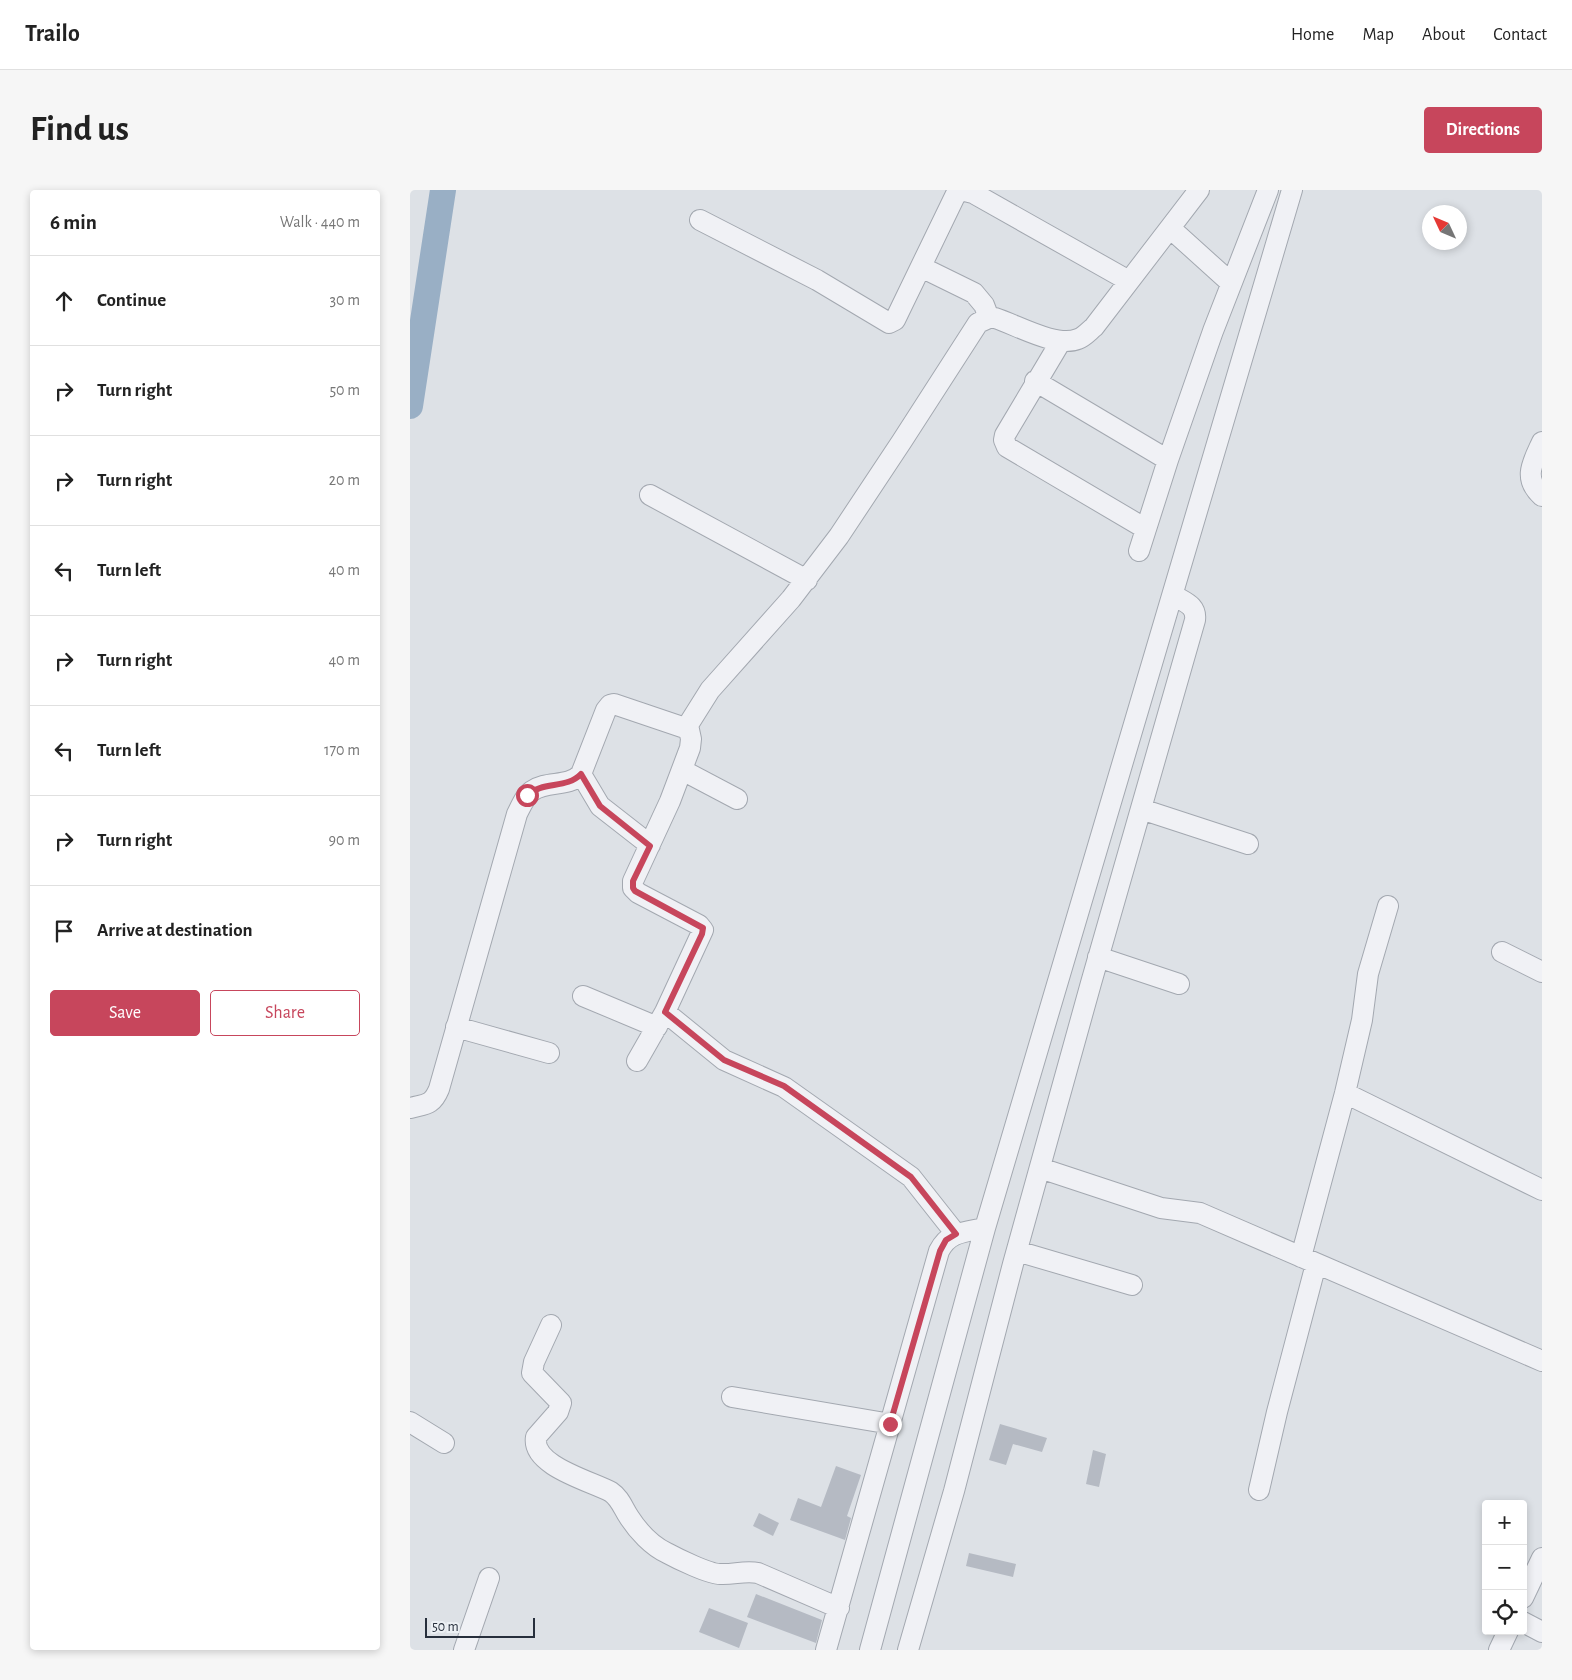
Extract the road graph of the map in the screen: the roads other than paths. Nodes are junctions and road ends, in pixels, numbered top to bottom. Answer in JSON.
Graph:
{"nodes":[{"id":1,"x":1199,"y":190,"type":"edge"},
{"id":2,"x":1268,"y":190,"type":"edge"},
{"id":3,"x":1292,"y":190,"type":"edge"},
{"id":4,"x":700,"y":220,"type":"dead end"},
{"id":5,"x":1170,"y":228,"type":"junction"},
{"id":6,"x":921,"y":267,"type":"junction"},
{"id":7,"x":1129,"y":281,"type":"junction"},
{"id":8,"x":1231,"y":283,"type":"junction"},
{"id":9,"x":989,"y":318,"type":"junction"},
{"id":10,"x":1061,"y":341,"type":"junction"},
{"id":11,"x":1035,"y":381,"type":"junction"},
{"id":12,"x":1542,"y":442,"type":"edge"},
{"id":13,"x":1168,"y":460,"type":"junction"},
{"id":14,"x":650,"y":495,"type":"dead end"},
{"id":15,"x":1542,"y":496,"type":"edge"},
{"id":16,"x":1146,"y":530,"type":"junction"},
{"id":17,"x":1139,"y":551,"type":"dead end"},
{"id":18,"x":806,"y":580,"type":"junction"},
{"id":19,"x":1173,"y":595,"type":"junction"},
{"id":20,"x":688,"y":725,"type":"junction"},
{"id":21,"x":682,"y":770,"type":"junction"},
{"id":22,"x":581,"y":774,"type":"junction"},
{"id":23,"x":737,"y":798,"type":"dead end"},
{"id":24,"x":1141,"y":809,"type":"junction"},
{"id":25,"x":1248,"y":844,"type":"dead end"},
{"id":26,"x":650,"y":846,"type":"junction"},
{"id":27,"x":1388,"y":906,"type":"dead end"},
{"id":28,"x":1502,"y":952,"type":"dead end"},
{"id":29,"x":1098,"y":957,"type":"junction"},
{"id":30,"x":1542,"y":972,"type":"edge"},
{"id":31,"x":1179,"y":984,"type":"dead end"},
{"id":32,"x":583,"y":996,"type":"dead end"},
{"id":33,"x":661,"y":1019,"type":"junction"},
{"id":34,"x":456,"y":1027,"type":"junction"},
{"id":35,"x":549,"y":1053,"type":"dead end"},
{"id":36,"x":637,"y":1061,"type":"dead end"},
{"id":37,"x":1345,"y":1092,"type":"junction"},
{"id":38,"x":410,"y":1108,"type":"edge"},
{"id":39,"x":1040,"y":1168,"type":"junction"},
{"id":40,"x":1542,"y":1190,"type":"edge"},
{"id":41,"x":985,"y":1228,"type":"junction"},
{"id":42,"x":956,"y":1234,"type":"junction"},
{"id":43,"x":1017,"y":1251,"type":"junction"},
{"id":44,"x":1308,"y":1260,"type":"junction"},
{"id":45,"x":1132,"y":1285,"type":"dead end"},
{"id":46,"x":551,"y":1325,"type":"dead end"},
{"id":47,"x":1542,"y":1361,"type":"edge"},
{"id":48,"x":732,"y":1397,"type":"dead end"},
{"id":49,"x":410,"y":1422,"type":"edge"},
{"id":50,"x":890,"y":1424,"type":"junction"},
{"id":51,"x":444,"y":1443,"type":"dead end"},
{"id":52,"x":1259,"y":1490,"type":"dead end"},
{"id":53,"x":1542,"y":1558,"type":"edge"},
{"id":54,"x":489,"y":1578,"type":"dead end"},
{"id":55,"x":1527,"y":1590,"type":"edge"},
{"id":56,"x":839,"y":1608,"type":"junction"},
{"id":57,"x":1527,"y":1624,"type":"edge"},
{"id":58,"x":1542,"y":1632,"type":"edge"},
{"id":59,"x":1506,"y":1635,"type":"edge"},
{"id":60,"x":464,"y":1650,"type":"edge"},
{"id":61,"x":826,"y":1650,"type":"edge"},
{"id":62,"x":870,"y":1650,"type":"edge"},
{"id":63,"x":908,"y":1650,"type":"edge"},
{"id":64,"x":1499,"y":1650,"type":"edge"}],
"edges":[{"from":1,"to":5,"type":"street"},
{"from":2,"to":8,"type":"street"},
{"from":3,"to":19,"type":"street"},
{"from":4,"to":6,"type":"street"},
{"from":5,"to":7,"type":"street"},
{"from":5,"to":8,"type":"street"},
{"from":6,"to":7,"type":"street"},
{"from":6,"to":9,"type":"street"},
{"from":7,"to":10,"type":"street"},
{"from":8,"to":13,"type":"street"},
{"from":9,"to":10,"type":"street"},
{"from":9,"to":18,"type":"street"},
{"from":10,"to":11,"type":"street"},
{"from":11,"to":13,"type":"street"},
{"from":11,"to":16,"type":"street"},
{"from":12,"to":15,"type":"street"},
{"from":13,"to":16,"type":"street"},
{"from":14,"to":18,"type":"street"},
{"from":16,"to":17,"type":"street"},
{"from":18,"to":20,"type":"street"},
{"from":19,"to":24,"type":"street"},
{"from":19,"to":41,"type":"street"},
{"from":20,"to":21,"type":"street"},
{"from":20,"to":22,"type":"street"},
{"from":21,"to":23,"type":"street"},
{"from":21,"to":26,"type":"street"},
{"from":22,"to":26,"type":"street"},
{"from":22,"to":34,"type":"street"},
{"from":24,"to":25,"type":"street"},
{"from":24,"to":29,"type":"street"},
{"from":26,"to":33,"type":"street"},
{"from":27,"to":37,"type":"street"},
{"from":28,"to":30,"type":"street"},
{"from":29,"to":31,"type":"street"},
{"from":29,"to":39,"type":"street"},
{"from":32,"to":33,"type":"street"},
{"from":33,"to":36,"type":"street"},
{"from":33,"to":42,"type":"street"},
{"from":34,"to":35,"type":"street"},
{"from":34,"to":38,"type":"street"},
{"from":37,"to":40,"type":"street"},
{"from":37,"to":44,"type":"street"},
{"from":39,"to":43,"type":"street"},
{"from":39,"to":44,"type":"street"},
{"from":41,"to":42,"type":"street"},
{"from":41,"to":62,"type":"street"},
{"from":42,"to":50,"type":"street"},
{"from":43,"to":45,"type":"street"},
{"from":43,"to":63,"type":"street"},
{"from":44,"to":47,"type":"street"},
{"from":44,"to":52,"type":"street"},
{"from":46,"to":56,"type":"street"},
{"from":48,"to":50,"type":"street"},
{"from":49,"to":51,"type":"street"},
{"from":50,"to":56,"type":"street"},
{"from":53,"to":55,"type":"street"},
{"from":54,"to":60,"type":"street"},
{"from":56,"to":61,"type":"street"},
{"from":57,"to":58,"type":"street"},
{"from":59,"to":64,"type":"street"}]}
